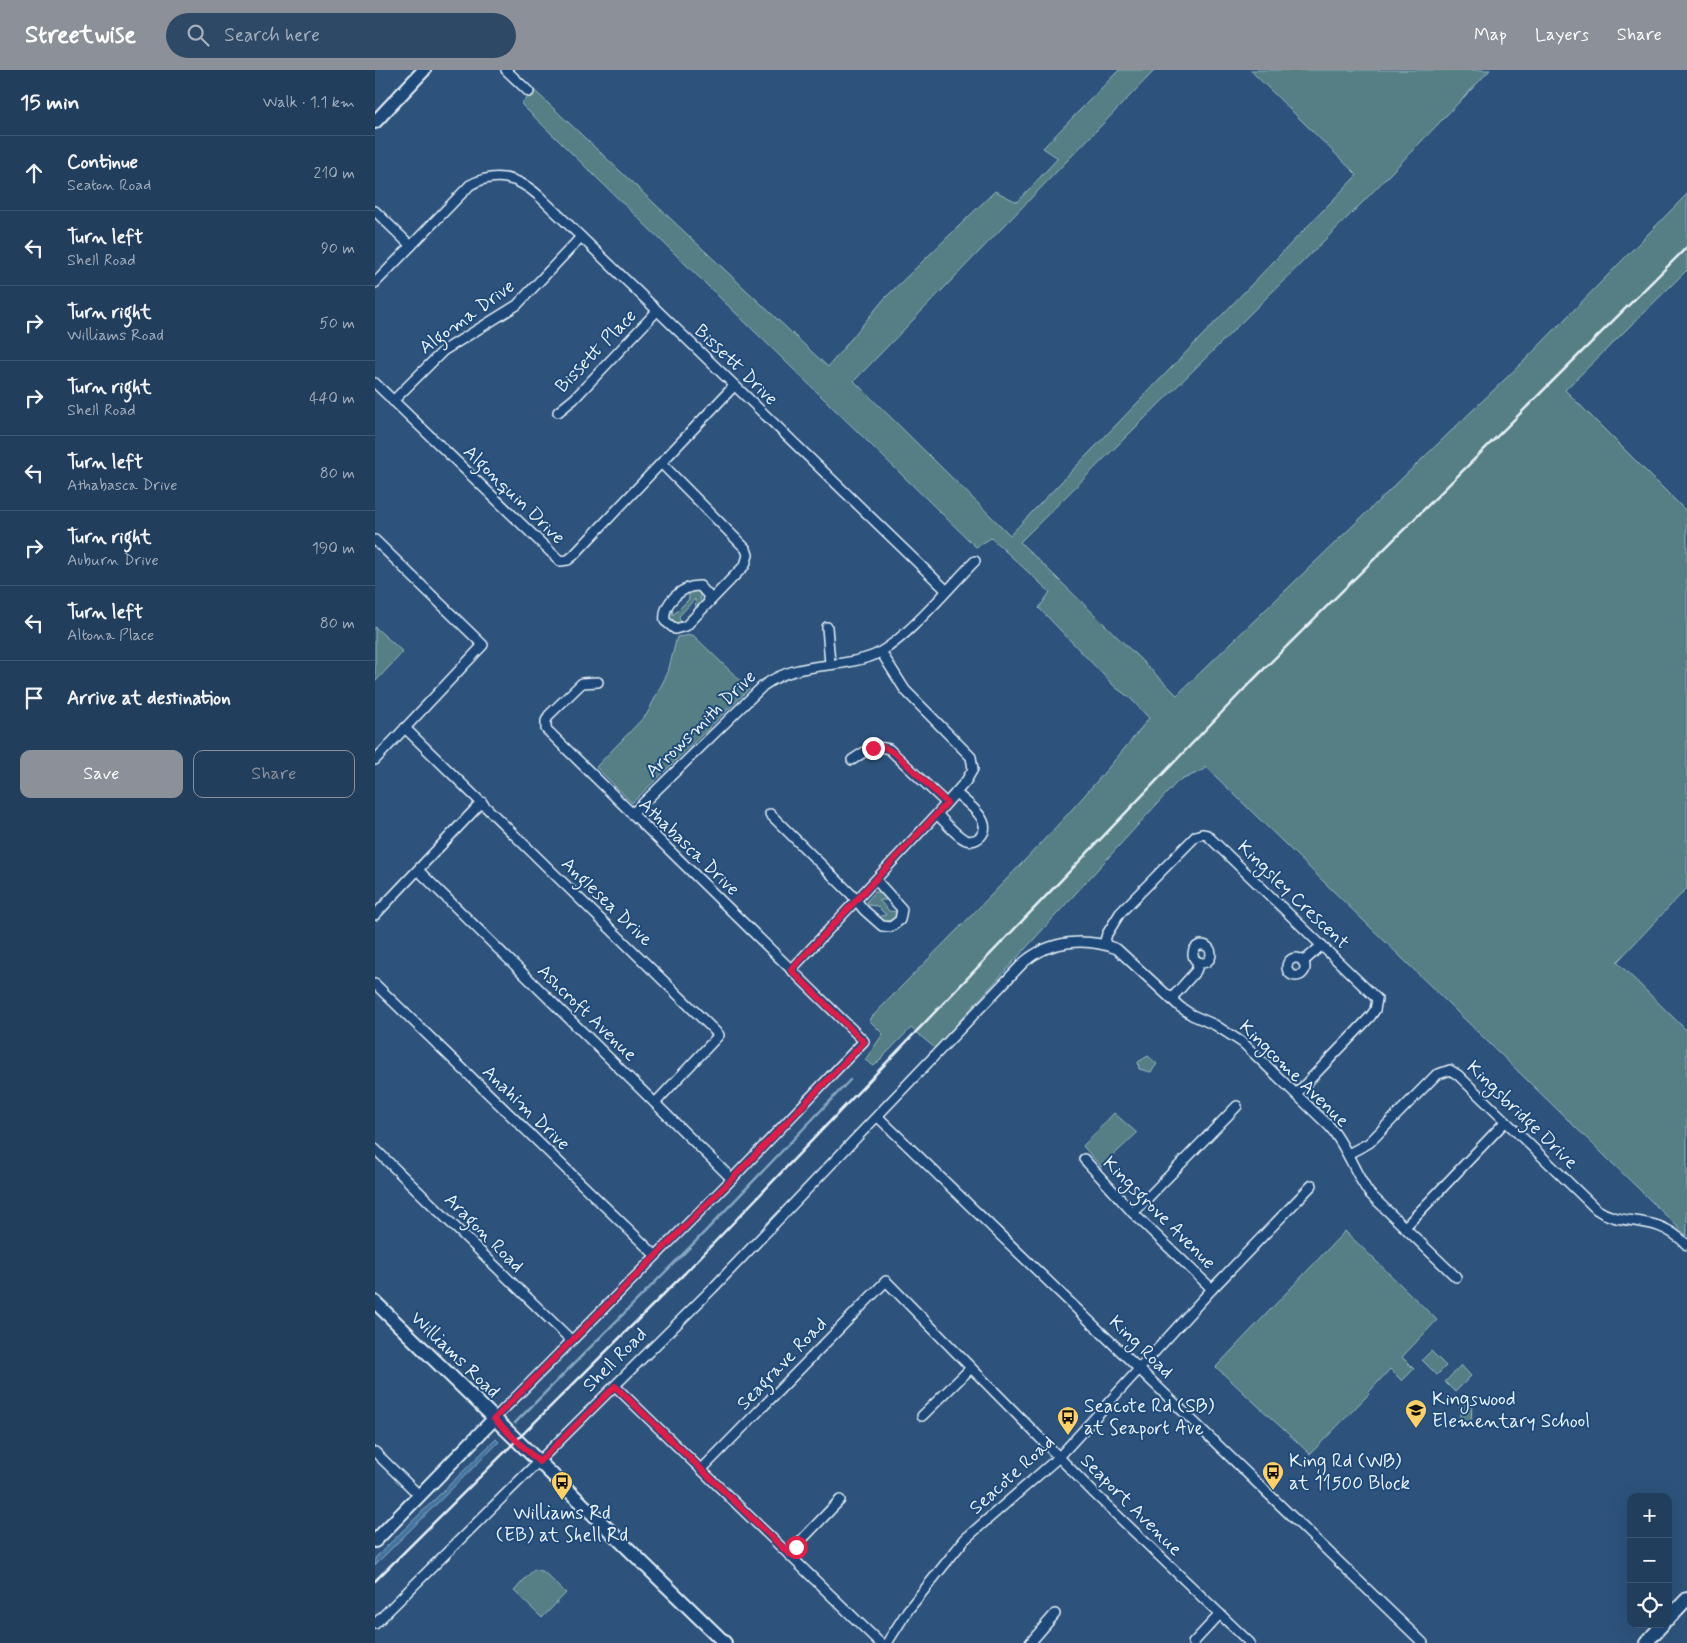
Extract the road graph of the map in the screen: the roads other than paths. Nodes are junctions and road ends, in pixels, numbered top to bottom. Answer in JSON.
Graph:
{"nodes":[{"id":1,"x":424,"y":70,"type":"edge"},
{"id":2,"x":506,"y":70,"type":"edge"},
{"id":3,"x":529,"y":92,"type":"dead end"},
{"id":4,"x":375,"y":122,"type":"edge"},
{"id":5,"x":375,"y":211,"type":"edge"},
{"id":6,"x":581,"y":237,"type":"junction"},
{"id":7,"x":411,"y":246,"type":"junction"},
{"id":8,"x":375,"y":283,"type":"edge"},
{"id":9,"x":657,"y":311,"type":"junction"},
{"id":10,"x":375,"y":383,"type":"edge"},
{"id":11,"x":734,"y":386,"type":"junction"},
{"id":12,"x":393,"y":401,"type":"junction"},
{"id":13,"x":557,"y":412,"type":"dead end"},
{"id":14,"x":662,"y":464,"type":"junction"},
{"id":15,"x":375,"y":540,"type":"edge"},
{"id":16,"x":975,"y":561,"type":"dead end"},
{"id":17,"x":946,"y":590,"type":"junction"},
{"id":18,"x":709,"y":601,"type":"junction"},
{"id":19,"x":827,"y":628,"type":"dead end"},
{"id":20,"x":881,"y":652,"type":"junction"},
{"id":21,"x":830,"y":664,"type":"junction"},
{"id":22,"x":598,"y":682,"type":"dead end"},
{"id":23,"x":405,"y":728,"type":"junction"},
{"id":24,"x":375,"y":760,"type":"edge"},
{"id":25,"x":853,"y":760,"type":"dead end"},
{"id":26,"x":956,"y":793,"type":"junction"},
{"id":27,"x":482,"y":802,"type":"junction"},
{"id":28,"x":947,"y":803,"type":"junction"},
{"id":29,"x":632,"y":814,"type":"junction"},
{"id":30,"x":770,"y":814,"type":"dead end"},
{"id":31,"x":937,"y":814,"type":"junction"},
{"id":32,"x":418,"y":870,"type":"junction"},
{"id":33,"x":876,"y":880,"type":"junction"},
{"id":34,"x":857,"y":901,"type":"junction"},
{"id":35,"x":375,"y":916,"type":"edge"},
{"id":36,"x":1104,"y":944,"type":"junction"},
{"id":37,"x":1321,"y":945,"type":"junction"},
{"id":38,"x":1199,"y":962,"type":"dead end"},
{"id":39,"x":1303,"y":962,"type":"dead end"},
{"id":40,"x":791,"y":970,"type":"junction"},
{"id":41,"x":375,"y":984,"type":"edge"},
{"id":42,"x":1171,"y":998,"type":"junction"},
{"id":43,"x":1296,"y":1094,"type":"junction"},
{"id":44,"x":655,"y":1103,"type":"junction"},
{"id":45,"x":1237,"y":1106,"type":"dead end"},
{"id":46,"x":878,"y":1117,"type":"junction"},
{"id":47,"x":1505,"y":1122,"type":"junction"},
{"id":48,"x":375,"y":1149,"type":"edge"},
{"id":49,"x":1348,"y":1154,"type":"junction"},
{"id":50,"x":1084,"y":1159,"type":"dead end"},
{"id":51,"x":732,"y":1179,"type":"junction"},
{"id":52,"x":1312,"y":1185,"type":"dead end"},
{"id":53,"x":1133,"y":1213,"type":"junction"},
{"id":54,"x":1405,"y":1227,"type":"junction"},
{"id":55,"x":1687,"y":1245,"type":"edge"},
{"id":56,"x":655,"y":1255,"type":"junction"},
{"id":57,"x":1455,"y":1276,"type":"dead end"},
{"id":58,"x":886,"y":1281,"type":"joint"},
{"id":59,"x":1212,"y":1289,"type":"junction"},
{"id":60,"x":375,"y":1302,"type":"edge"},
{"id":61,"x":571,"y":1340,"type":"junction"},
{"id":62,"x":971,"y":1369,"type":"junction"},
{"id":63,"x":1140,"y":1369,"type":"junction"},
{"id":64,"x":615,"y":1386,"type":"junction"},
{"id":65,"x":922,"y":1416,"type":"dead end"},
{"id":66,"x":494,"y":1419,"type":"junction"},
{"id":67,"x":375,"y":1452,"type":"edge"},
{"id":68,"x":1059,"y":1457,"type":"junction"},
{"id":69,"x":539,"y":1462,"type":"junction"},
{"id":70,"x":701,"y":1470,"type":"junction"},
{"id":71,"x":420,"y":1496,"type":"junction"},
{"id":72,"x":841,"y":1500,"type":"dead end"},
{"id":73,"x":375,"y":1541,"type":"edge"},
{"id":74,"x":789,"y":1554,"type":"junction"},
{"id":75,"x":1687,"y":1599,"type":"edge"},
{"id":76,"x":1055,"y":1614,"type":"dead end"},
{"id":77,"x":1220,"y":1614,"type":"junction"},
{"id":78,"x":1672,"y":1615,"type":"edge"},
{"id":79,"x":375,"y":1624,"type":"edge"},
{"id":80,"x":1659,"y":1628,"type":"edge"},
{"id":81,"x":725,"y":1643,"type":"edge"},
{"id":82,"x":881,"y":1643,"type":"edge"},
{"id":83,"x":887,"y":1643,"type":"edge"},
{"id":84,"x":1030,"y":1643,"type":"edge"},
{"id":85,"x":1193,"y":1643,"type":"edge"},
{"id":86,"x":1250,"y":1643,"type":"edge"},
{"id":87,"x":1423,"y":1643,"type":"edge"},
{"id":88,"x":1646,"y":1643,"type":"edge"}],
"edges":[{"from":1,"to":4,"type":"street"},
{"from":2,"to":3,"type":"street"},
{"from":5,"to":7,"type":"street"},
{"from":6,"to":7,"type":"street","name":"Bissett Drive"},
{"from":6,"to":9,"type":"street","name":"Bissett Drive"},
{"from":6,"to":12,"type":"street","name":"Algoma Drive"},
{"from":7,"to":8,"type":"street"},
{"from":9,"to":11,"type":"street","name":"Bissett Drive"},
{"from":9,"to":13,"type":"street","name":"Bissett Place"},
{"from":10,"to":12,"type":"street","name":"Algonquin Drive"},
{"from":11,"to":14,"type":"street","name":"Algonquin Drive"},
{"from":11,"to":17,"type":"street","name":"Bissett Drive"},
{"from":12,"to":14,"type":"street","name":"Algonquin Drive"},
{"from":14,"to":18,"type":"street"},
{"from":15,"to":23,"type":"street"},
{"from":16,"to":17,"type":"street","name":"Arrowsmith Drive"},
{"from":17,"to":20,"type":"street","name":"Arrowsmith Drive"},
{"from":18,"to":18,"type":"street"},
{"from":19,"to":21,"type":"street"},
{"from":20,"to":21,"type":"street","name":"Arrowsmith Drive"},
{"from":20,"to":26,"type":"street"},
{"from":21,"to":29,"type":"street","name":"Arrowsmith Drive"},
{"from":22,"to":29,"type":"street","name":"Athabasca Drive"},
{"from":23,"to":24,"type":"street"},
{"from":23,"to":27,"type":"street","name":"Anglesea Drive"},
{"from":25,"to":28,"type":"street"},
{"from":26,"to":28,"type":"street"},
{"from":26,"to":31,"type":"street"},
{"from":27,"to":32,"type":"street"},
{"from":27,"to":44,"type":"street","name":"Anglesea Drive"},
{"from":28,"to":31,"type":"street"},
{"from":29,"to":40,"type":"street","name":"Athabasca Drive"},
{"from":30,"to":34,"type":"street"},
{"from":31,"to":33,"type":"street"},
{"from":32,"to":35,"type":"street"},
{"from":32,"to":44,"type":"street","name":"Ashcroft Avenue"},
{"from":33,"to":34,"type":"street"},
{"from":33,"to":34,"type":"street"},
{"from":34,"to":40,"type":"street"},
{"from":36,"to":37,"type":"street","name":"Kingsley Crescent"},
{"from":36,"to":42,"type":"street","name":"Kingcome Avenue"},
{"from":36,"to":46,"type":"street","name":"Kingcome Avenue"},
{"from":37,"to":39,"type":"street"},
{"from":37,"to":43,"type":"street","name":"Kingsley Crescent"},
{"from":38,"to":42,"type":"street"},
{"from":40,"to":51,"type":"street","name":"Athabasca Drive"},
{"from":41,"to":56,"type":"street","name":"Anahim Drive"},
{"from":42,"to":43,"type":"street","name":"Kingcome Avenue"},
{"from":43,"to":49,"type":"street","name":"Kingcome Avenue"},
{"from":44,"to":51,"type":"street","name":"Ashcroft Avenue"},
{"from":45,"to":53,"type":"street"},
{"from":46,"to":63,"type":"street","name":"King Road"},
{"from":46,"to":64,"type":"street","name":"Shell Road"},
{"from":47,"to":49,"type":"street","name":"Kingsbridge Drive"},
{"from":47,"to":54,"type":"street"},
{"from":47,"to":55,"type":"street","name":"Kingsbridge Drive"},
{"from":48,"to":61,"type":"street","name":"Aragon Road"},
{"from":49,"to":54,"type":"street","name":"Kingcome Avenue"},
{"from":50,"to":53,"type":"street","name":"Kingsgrove Avenue"},
{"from":51,"to":56,"type":"street"},
{"from":52,"to":59,"type":"street","name":"Seacote Road"},
{"from":53,"to":59,"type":"street","name":"Kingsgrove Avenue"},
{"from":54,"to":57,"type":"street","name":"Kingcome Avenue"},
{"from":56,"to":61,"type":"street"},
{"from":58,"to":62,"type":"street","name":"Seaport Avenue"},
{"from":58,"to":70,"type":"street","name":"Seagrave Road"},
{"from":59,"to":63,"type":"street","name":"Seacote Road"},
{"from":60,"to":66,"type":"street","name":"Williams Road"},
{"from":61,"to":66,"type":"street"},
{"from":62,"to":65,"type":"street"},
{"from":62,"to":68,"type":"street","name":"Seaport Avenue"},
{"from":63,"to":68,"type":"street","name":"Seacote Road"},
{"from":63,"to":87,"type":"street","name":"King Road"},
{"from":64,"to":69,"type":"street","name":"Shell Road"},
{"from":64,"to":70,"type":"street"},
{"from":66,"to":69,"type":"street","name":"Williams Road"},
{"from":66,"to":71,"type":"street"},
{"from":67,"to":71,"type":"street"},
{"from":68,"to":77,"type":"street","name":"Seaport Avenue"},
{"from":68,"to":83,"type":"street","name":"Seacote Road"},
{"from":69,"to":79,"type":"street","name":"Shell Road"},
{"from":69,"to":81,"type":"street","name":"Williams Road"},
{"from":70,"to":74,"type":"street"},
{"from":71,"to":73,"type":"street"},
{"from":72,"to":74,"type":"street"},
{"from":74,"to":82,"type":"street"},
{"from":75,"to":78,"type":"street"},
{"from":76,"to":84,"type":"street"},
{"from":77,"to":85,"type":"street"},
{"from":77,"to":86,"type":"street","name":"Seaport Avenue"},
{"from":80,"to":88,"type":"street"}]}
